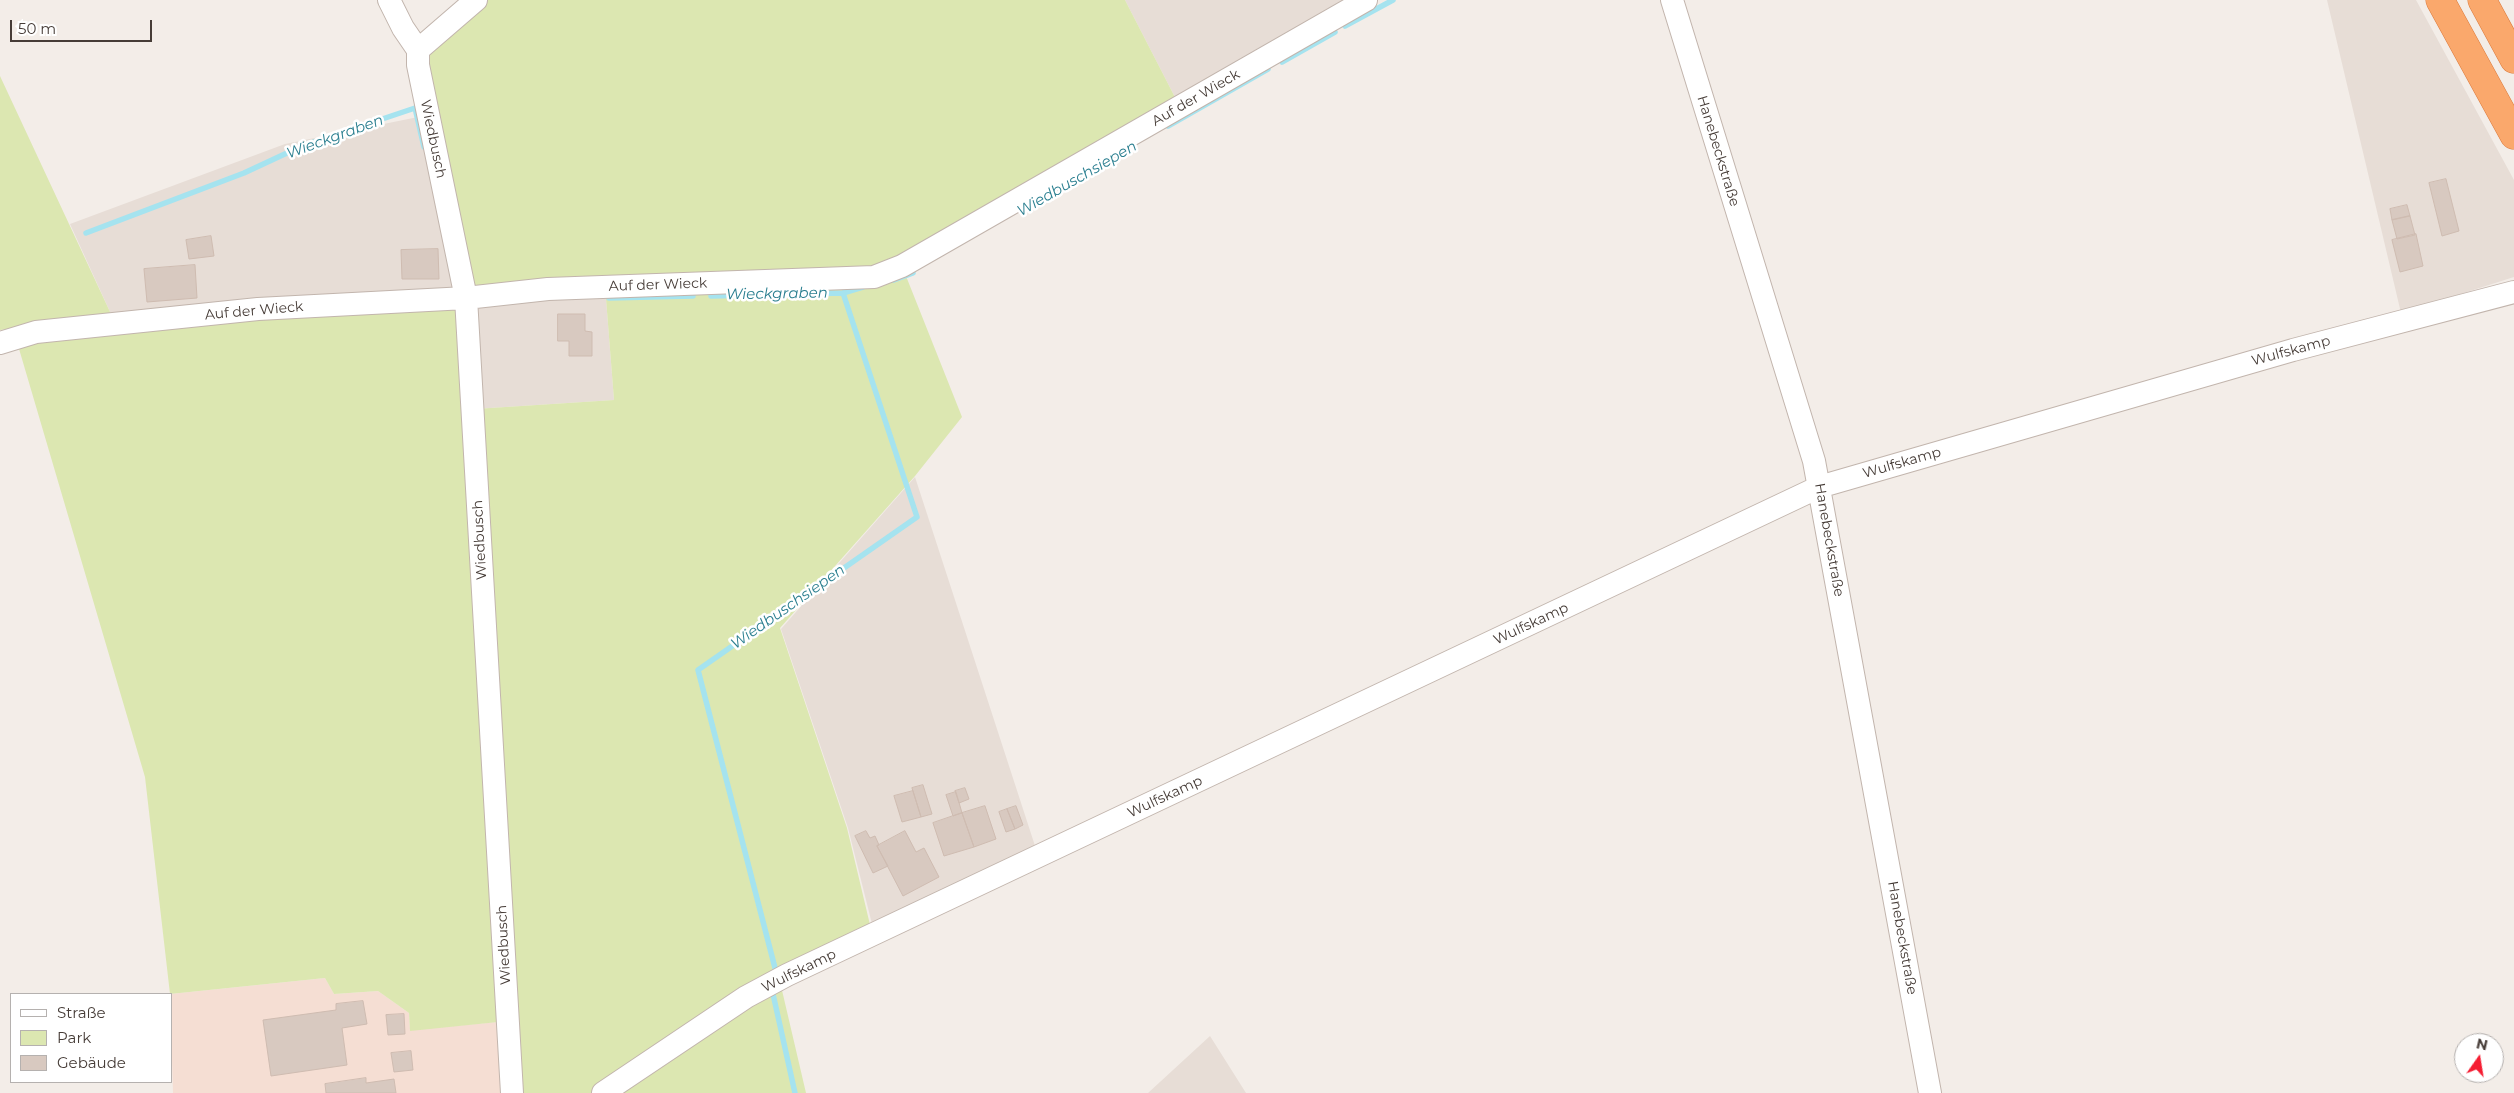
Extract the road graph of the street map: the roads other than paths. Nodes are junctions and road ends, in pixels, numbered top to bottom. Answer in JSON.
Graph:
{"nodes":[{"id":1,"x":389,"y":0,"type":"edge"},
{"id":2,"x":476,"y":0,"type":"edge"},
{"id":3,"x":1366,"y":0,"type":"edge"},
{"id":4,"x":1672,"y":0,"type":"edge"},
{"id":5,"x":2440,"y":0,"type":"edge"},
{"id":6,"x":2482,"y":0,"type":"edge"},
{"id":7,"x":418,"y":50,"type":"junction"},
{"id":8,"x":2514,"y":59,"type":"edge"},
{"id":9,"x":2514,"y":135,"type":"edge"},
{"id":10,"x":2514,"y":292,"type":"edge"},
{"id":11,"x":466,"y":298,"type":"junction"},
{"id":12,"x":0,"y":343,"type":"edge"},
{"id":13,"x":1819,"y":487,"type":"junction"},
{"id":14,"x":512,"y":1093,"type":"edge"},
{"id":15,"x":603,"y":1093,"type":"edge"},
{"id":16,"x":1930,"y":1093,"type":"edge"}],
"edges":[{"from":1,"to":7,"type":"street"},
{"from":2,"to":7,"type":"street"},
{"from":3,"to":11,"type":"street","name":"Auf der Wieck"},
{"from":4,"to":13,"type":"street","name":"Hanebeckstraße"},
{"from":5,"to":9,"type":"highway"},
{"from":6,"to":8,"type":"highway"},
{"from":7,"to":11,"type":"street","name":"Wiedbusch"},
{"from":10,"to":13,"type":"street","name":"Wulfskamp"},
{"from":11,"to":12,"type":"street","name":"Auf der Wieck"},
{"from":11,"to":14,"type":"street","name":"Wiedbusch"},
{"from":13,"to":15,"type":"street","name":"Wulfskamp"},
{"from":13,"to":16,"type":"street","name":"Hanebeckstraße"}]}
